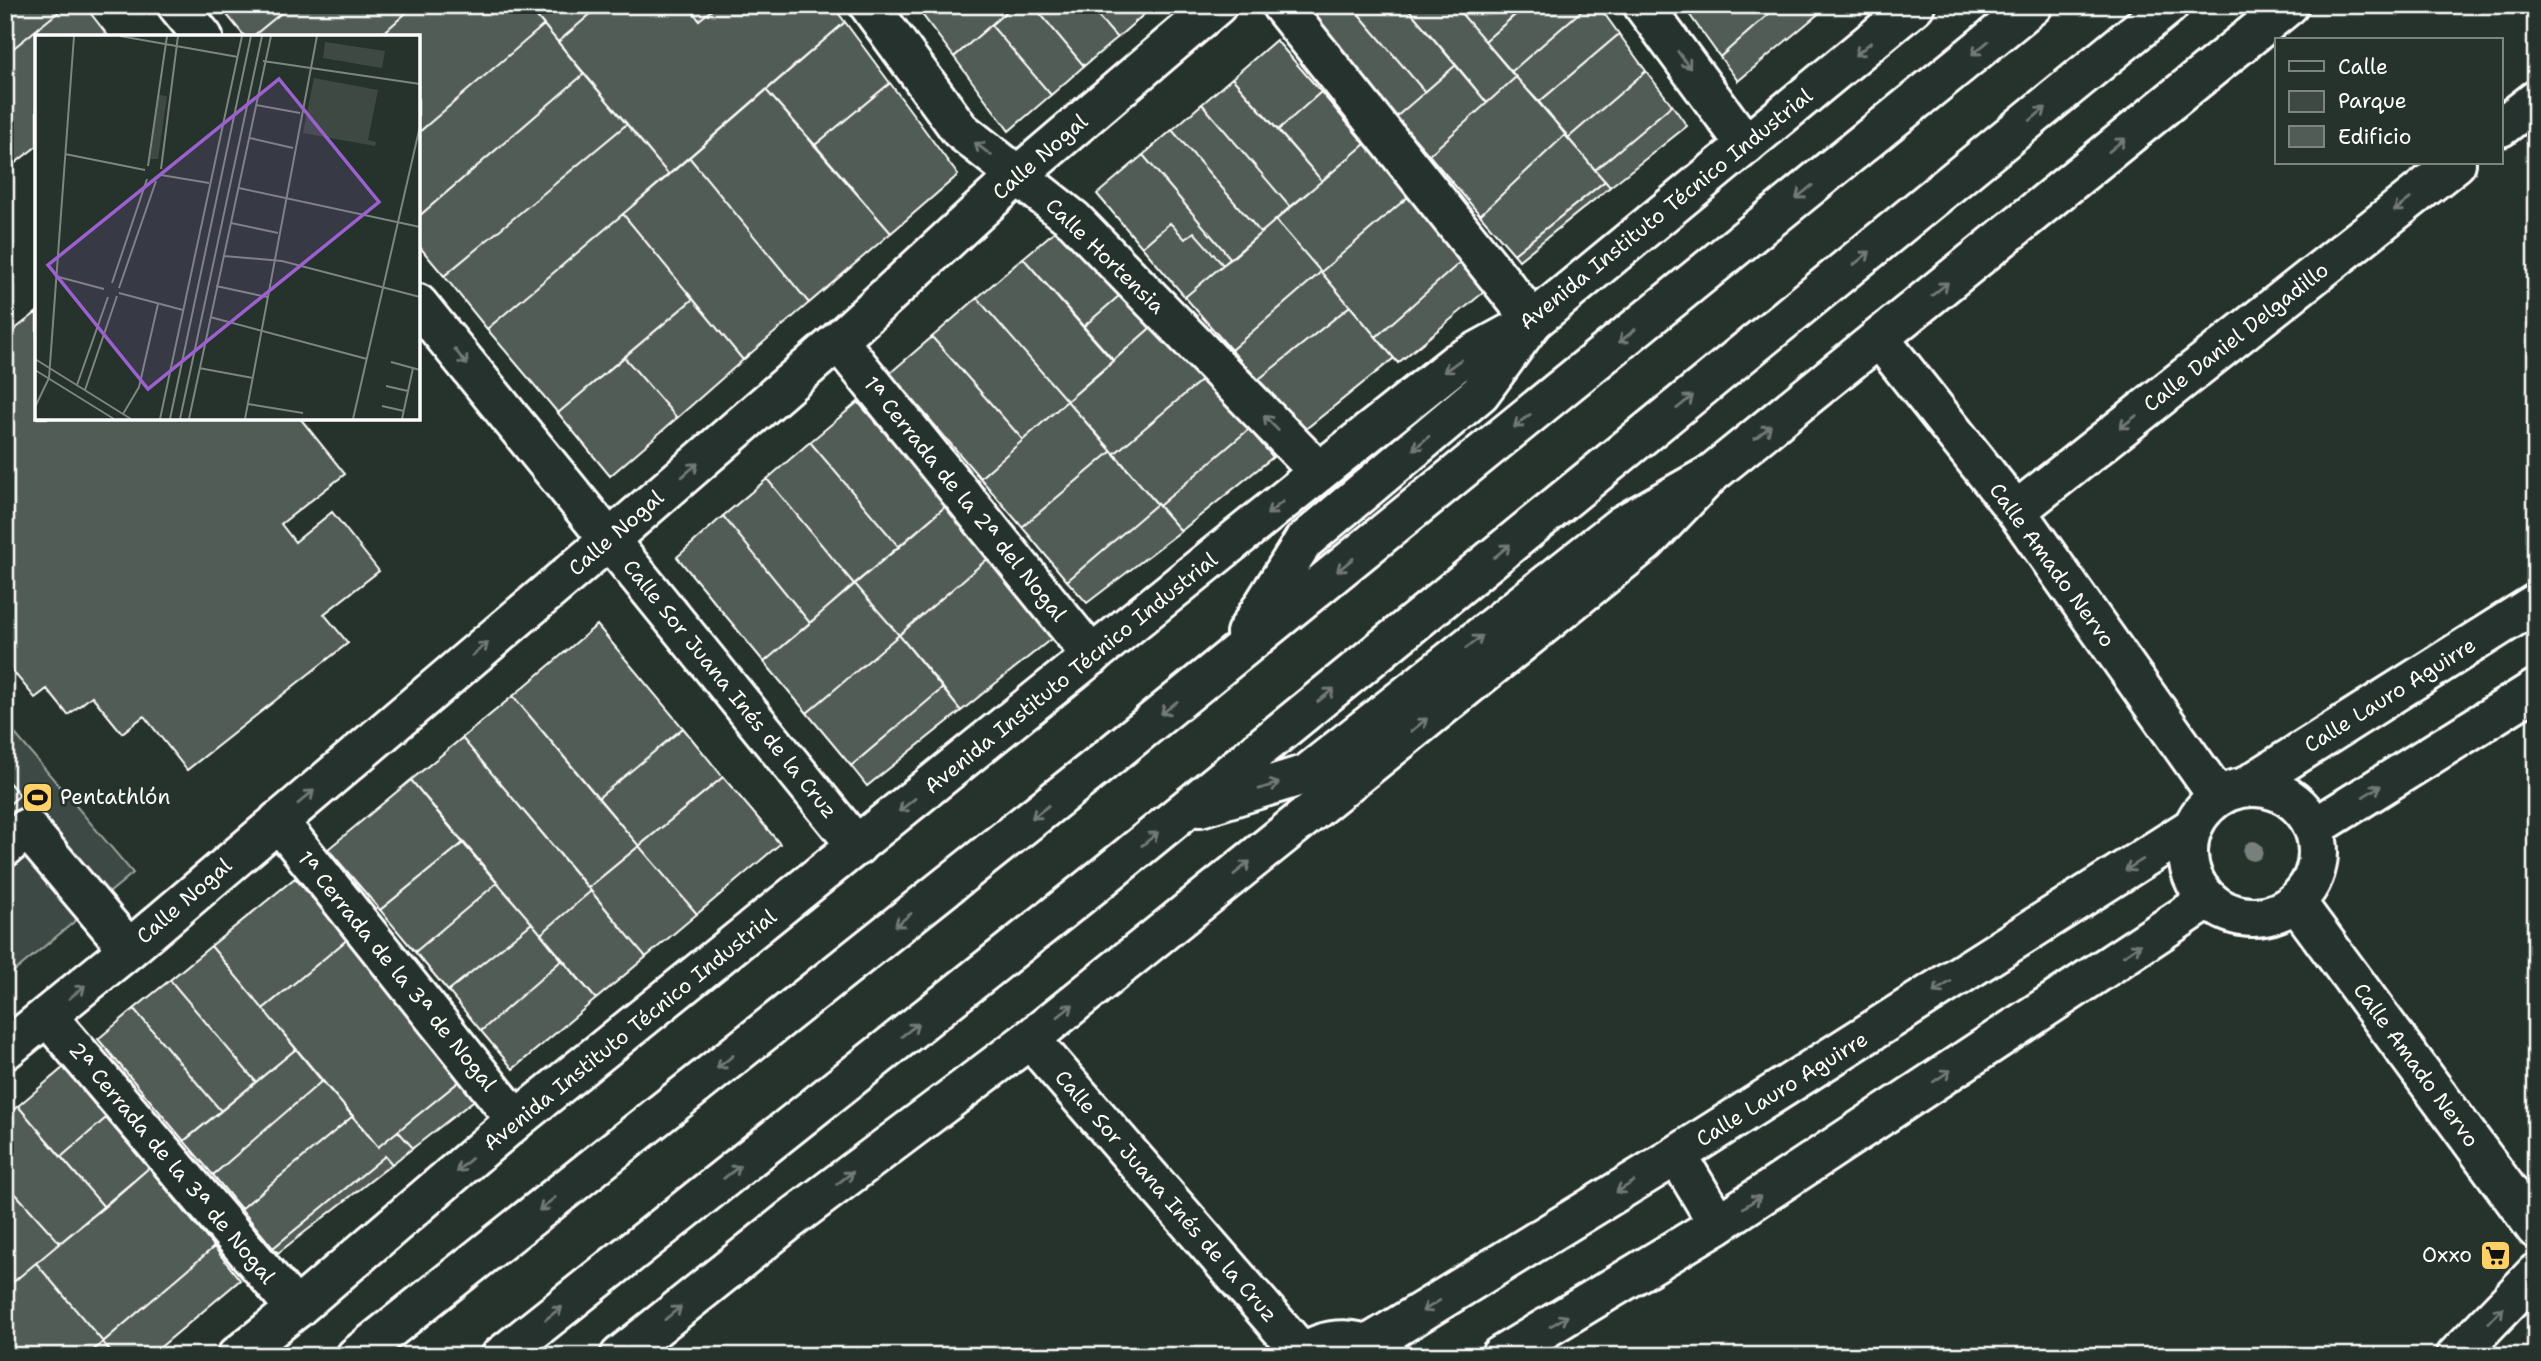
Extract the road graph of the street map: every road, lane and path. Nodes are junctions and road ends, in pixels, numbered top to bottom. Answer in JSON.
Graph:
{"nodes":[{"id":1,"x":177,"y":5,"type":"edge"},
{"id":2,"x":869,"y":5,"type":"edge"},
{"id":3,"x":1217,"y":5,"type":"edge"},
{"id":4,"x":1281,"y":5,"type":"edge"},
{"id":5,"x":1643,"y":5,"type":"edge"},
{"id":6,"x":1915,"y":5,"type":"edge"},
{"id":7,"x":2033,"y":5,"type":"edge"},
{"id":8,"x":2169,"y":5,"type":"edge"},
{"id":9,"x":2289,"y":5,"type":"edge"},
{"id":10,"x":201,"y":35,"type":"edge"},
{"id":11,"x":2536,"y":100,"type":"edge"},
{"id":12,"x":2502,"y":126,"type":"edge"},
{"id":13,"x":1746,"y":145,"type":"junction"},
{"id":14,"x":2455,"y":164,"type":"edge"},
{"id":15,"x":1017,"y":176,"type":"junction"},
{"id":16,"x":420,"y":306,"type":"edge"},
{"id":17,"x":1533,"y":321,"type":"junction"},
{"id":18,"x":1880,"y":338,"type":"junction"},
{"id":19,"x":838,"y":341,"type":"junction"},
{"id":20,"x":1319,"y":472,"type":"junction"},
{"id":21,"x":1710,"y":475,"type":"junction"},
{"id":22,"x":2016,"y":511,"type":"junction"},
{"id":23,"x":609,"y":540,"type":"junction"},
{"id":24,"x":2536,"y":603,"type":"edge"},
{"id":25,"x":1092,"y":656,"type":"junction"},
{"id":26,"x":1229,"y":659,"type":"junction"},
{"id":27,"x":2536,"y":689,"type":"edge"},
{"id":28,"x":2231,"y":792,"type":"junction"},
{"id":29,"x":1181,"y":813,"type":"junction"},
{"id":30,"x":278,"y":821,"type":"junction"},
{"id":31,"x":2192,"y":828,"type":"junction"},
{"id":32,"x":2314,"y":828,"type":"junction"},
{"id":33,"x":5,"y":846,"type":"edge"},
{"id":34,"x":856,"y":846,"type":"junction"},
{"id":35,"x":2208,"y":900,"type":"junction"},
{"id":36,"x":2297,"y":902,"type":"junction"},
{"id":37,"x":129,"y":949,"type":"junction"},
{"id":38,"x":47,"y":1016,"type":"junction"},
{"id":39,"x":1030,"y":1039,"type":"junction"},
{"id":40,"x":5,"y":1050,"type":"edge"},
{"id":41,"x":516,"y":1120,"type":"junction"},
{"id":42,"x":1677,"y":1155,"type":"junction"},
{"id":43,"x":1718,"y":1224,"type":"junction"},
{"id":44,"x":2536,"y":1229,"type":"edge"},
{"id":45,"x":2536,"y":1273,"type":"edge"},
{"id":46,"x":296,"y":1309,"type":"junction"},
{"id":47,"x":1379,"y":1350,"type":"edge"},
{"id":48,"x":1301,"y":1354,"type":"edge"},
{"id":49,"x":237,"y":1356,"type":"edge"},
{"id":50,"x":356,"y":1356,"type":"edge"},
{"id":51,"x":501,"y":1356,"type":"edge"},
{"id":52,"x":620,"y":1356,"type":"edge"},
{"id":53,"x":1500,"y":1356,"type":"edge"},
{"id":54,"x":2456,"y":1356,"type":"edge"}],
"edges":[{"from":1,"to":10,"type":"main road"},
{"from":15,"to":2,"type":"main road","name":"Calle Hortensia","one_way":true},
{"from":3,"to":15,"type":"main road","name":"Calle Nogal"},
{"from":4,"to":17,"type":"main road"},
{"from":5,"to":13,"type":"main road","one_way":true},
{"from":6,"to":13,"type":"main road","name":"Avenida Instituto Técnico Industrial","one_way":true},
{"from":7,"to":26,"type":"main road","one_way":true},
{"from":29,"to":8,"type":"main road","one_way":true},
{"from":18,"to":9,"type":"main road","one_way":true},
{"from":11,"to":12,"type":"main road"},
{"from":13,"to":17,"type":"main road","name":"Avenida Instituto Técnico Industrial"},
{"from":14,"to":22,"type":"main road","name":"Calle Daniel Delgadillo","one_way":true},
{"from":15,"to":19,"type":"main road","name":"Calle Nogal"},
{"from":20,"to":15,"type":"main road","name":"Calle Hortensia","one_way":true},
{"from":16,"to":23,"type":"main road","name":"Calle Sor Juana Inés de la Cruz","one_way":true},
{"from":17,"to":20,"type":"main road","name":"Avenida Instituto Técnico Industrial","one_way":true},
{"from":17,"to":26,"type":"main road","one_way":true},
{"from":21,"to":18,"type":"main road","one_way":true},
{"from":18,"to":22,"type":"main road","name":"Calle Amado Nervo"},
{"from":23,"to":19,"type":"main road","name":"Calle Nogal","one_way":true},
{"from":19,"to":25,"type":"main road","name":"1ª Cerrada de la 2ª del Nogal"},
{"from":20,"to":25,"type":"main road","name":"Avenida Instituto Técnico Industrial","one_way":true},
{"from":29,"to":21,"type":"main road","one_way":true},
{"from":39,"to":21,"type":"main road","one_way":true},
{"from":22,"to":28,"type":"main road","name":"Calle Amado Nervo"},
{"from":30,"to":23,"type":"main road","name":"Calle Nogal","one_way":true},
{"from":23,"to":34,"type":"main road","name":"Calle Sor Juana Inés de la Cruz"},
{"from":24,"to":28,"type":"main road","name":"Calle Lauro Aguirre"},
{"from":25,"to":34,"type":"main road","name":"Avenida Instituto Técnico Industrial","one_way":true},
{"from":26,"to":50,"type":"main road","one_way":true},
{"from":32,"to":27,"type":"main road","one_way":true},
{"from":28,"to":31,"type":"main road"},
{"from":28,"to":32,"type":"main road"},
{"from":51,"to":29,"type":"main road","one_way":true},
{"from":30,"to":37,"type":"main road","name":"Calle Nogal"},
{"from":30,"to":41,"type":"main road","name":"1ª Cerrada de la 3ª de Nogal"},
{"from":31,"to":35,"type":"main road"},
{"from":31,"to":42,"type":"main road","name":"Calle Lauro Aguirre","one_way":true},
{"from":32,"to":36,"type":"main road"},
{"from":33,"to":37,"type":"main road"},
{"from":34,"to":41,"type":"main road","name":"Avenida Instituto Técnico Industrial"},
{"from":35,"to":36,"type":"main road"},
{"from":43,"to":35,"type":"main road","one_way":true},
{"from":36,"to":44,"type":"main road","name":"Calle Amado Nervo"},
{"from":38,"to":37,"type":"main road","name":"Calle Nogal","one_way":true},
{"from":38,"to":40,"type":"main road","name":"Calle Nogal"},
{"from":38,"to":46,"type":"main road","name":"2ª Cerrada de la 3ª de Nogal"},
{"from":39,"to":48,"type":"main road","name":"Calle Sor Juana Inés de la Cruz"},
{"from":52,"to":39,"type":"main road","one_way":true},
{"from":41,"to":46,"type":"main road","name":"Avenida Instituto Técnico Industrial","one_way":true},
{"from":42,"to":43,"type":"main road"},
{"from":42,"to":47,"type":"main road","name":"Calle Lauro Aguirre","one_way":true},
{"from":53,"to":43,"type":"main road","one_way":true},
{"from":54,"to":45,"type":"main road","one_way":true},
{"from":46,"to":49,"type":"main road","name":"Avenida Instituto Técnico Industrial"},
{"from":47,"to":48,"type":"main road","name":"Calle Sor Juana Inés de la Cruz"}]}
